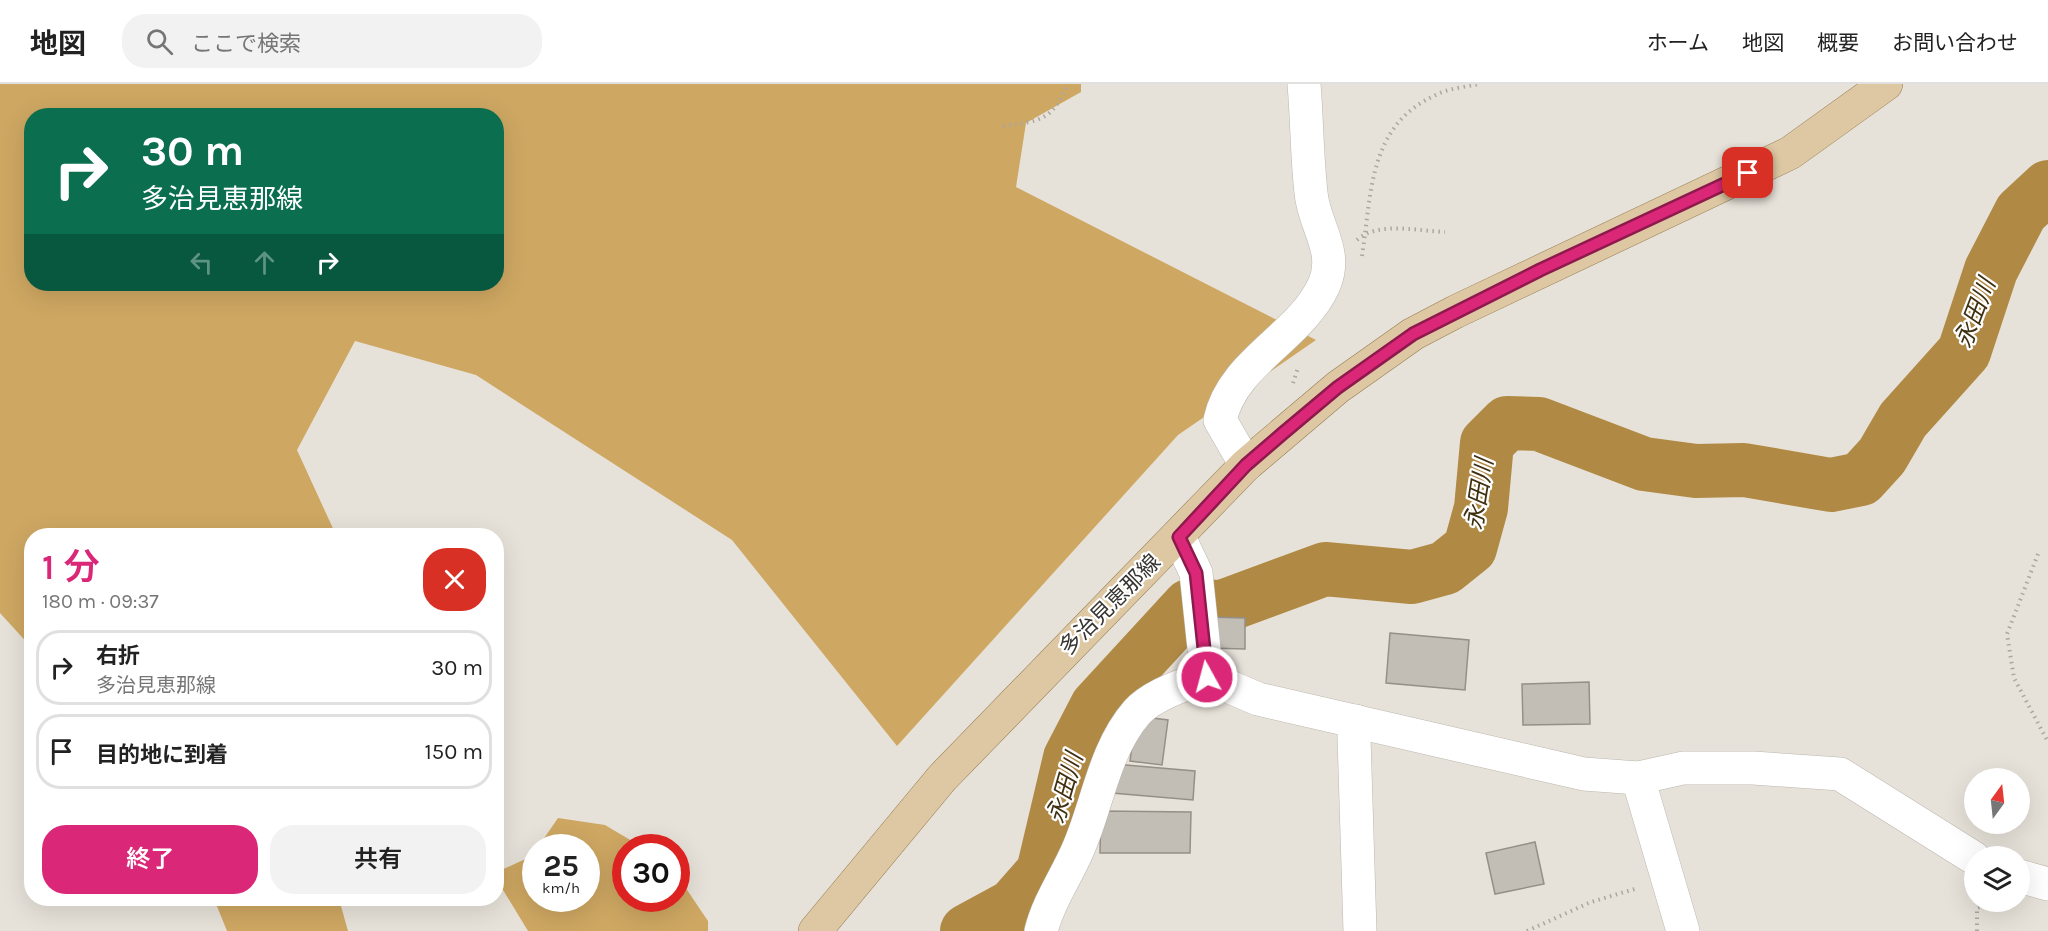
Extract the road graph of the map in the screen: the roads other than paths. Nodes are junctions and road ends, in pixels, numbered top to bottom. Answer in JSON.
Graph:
{"nodes":[{"id":1,"x":1304,"y":84,"type":"edge"},
{"id":2,"x":1886,"y":84,"type":"edge"},
{"id":3,"x":1246,"y":465,"type":"junction"},
{"id":4,"x":1179,"y":537,"type":"junction"},
{"id":5,"x":1207,"y":677,"type":"junction"},
{"id":6,"x":1356,"y":721,"type":"junction"},
{"id":7,"x":1638,"y":778,"type":"junction"},
{"id":8,"x":1964,"y":852,"type":"edge"},
{"id":9,"x":2030,"y":879,"type":"edge"},
{"id":10,"x":2048,"y":884,"type":"edge"},
{"id":11,"x":815,"y":931,"type":"edge"},
{"id":12,"x":1041,"y":931,"type":"edge"},
{"id":13,"x":1360,"y":931,"type":"edge"},
{"id":14,"x":1683,"y":931,"type":"edge"}],
"edges":[{"from":1,"to":3,"type":"street"},
{"from":2,"to":3,"type":"main road","name":"多治見恵那線"},
{"from":3,"to":4,"type":"main road","name":"多治見恵那線"},
{"from":4,"to":5,"type":"street"},
{"from":4,"to":11,"type":"main road","name":"多治見恵那線"},
{"from":5,"to":6,"type":"street"},
{"from":5,"to":12,"type":"street"},
{"from":6,"to":7,"type":"street"},
{"from":6,"to":13,"type":"street"},
{"from":7,"to":8,"type":"street"},
{"from":7,"to":14,"type":"street"},
{"from":9,"to":10,"type":"street"}]}
